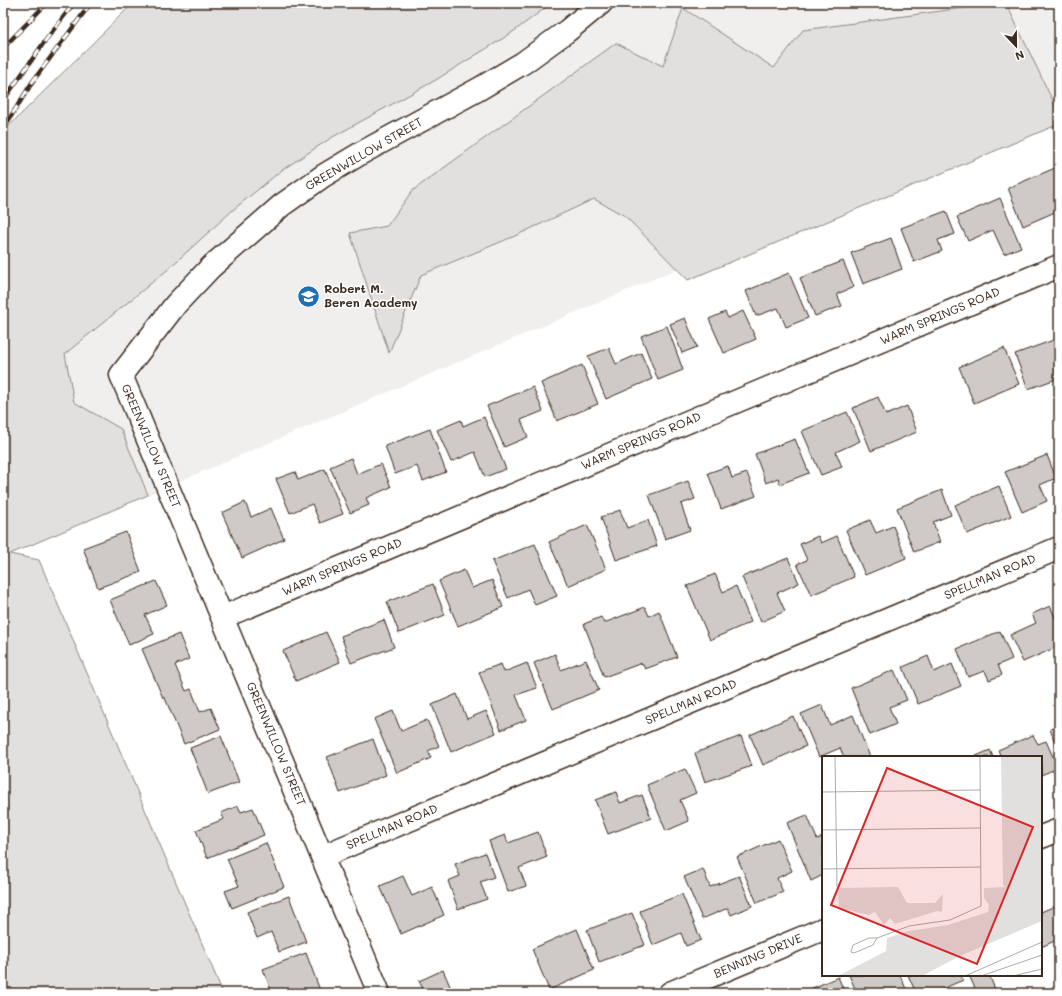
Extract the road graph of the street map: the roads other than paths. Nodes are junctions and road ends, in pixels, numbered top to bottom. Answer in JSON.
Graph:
{"nodes":[{"id":1,"x":601,"y":3,"type":"edge"},
{"id":2,"x":1059,"y":266,"type":"edge"},
{"id":3,"x":1059,"y":548,"type":"edge"},
{"id":4,"x":223,"y":617,"type":"junction"},
{"id":5,"x":1059,"y":830,"type":"edge"},
{"id":6,"x":1042,"y":837,"type":"edge"},
{"id":7,"x":323,"y":856,"type":"junction"},
{"id":8,"x":822,"y":929,"type":"edge"},
{"id":9,"x":380,"y":993,"type":"edge"},
{"id":10,"x":670,"y":993,"type":"edge"}],
"edges":[{"from":1,"to":4,"type":"street","name":"GREENWILLOW STREET"},
{"from":2,"to":4,"type":"street","name":"WARM SPRINGS ROAD"},
{"from":3,"to":7,"type":"street","name":"SPELLMAN ROAD"},
{"from":4,"to":7,"type":"street","name":"GREENWILLOW STREET"},
{"from":5,"to":6,"type":"street"},
{"from":7,"to":9,"type":"street","name":"GREENWILLOW STREET"},
{"from":8,"to":10,"type":"street","name":"BENNING DRIVE"}]}
